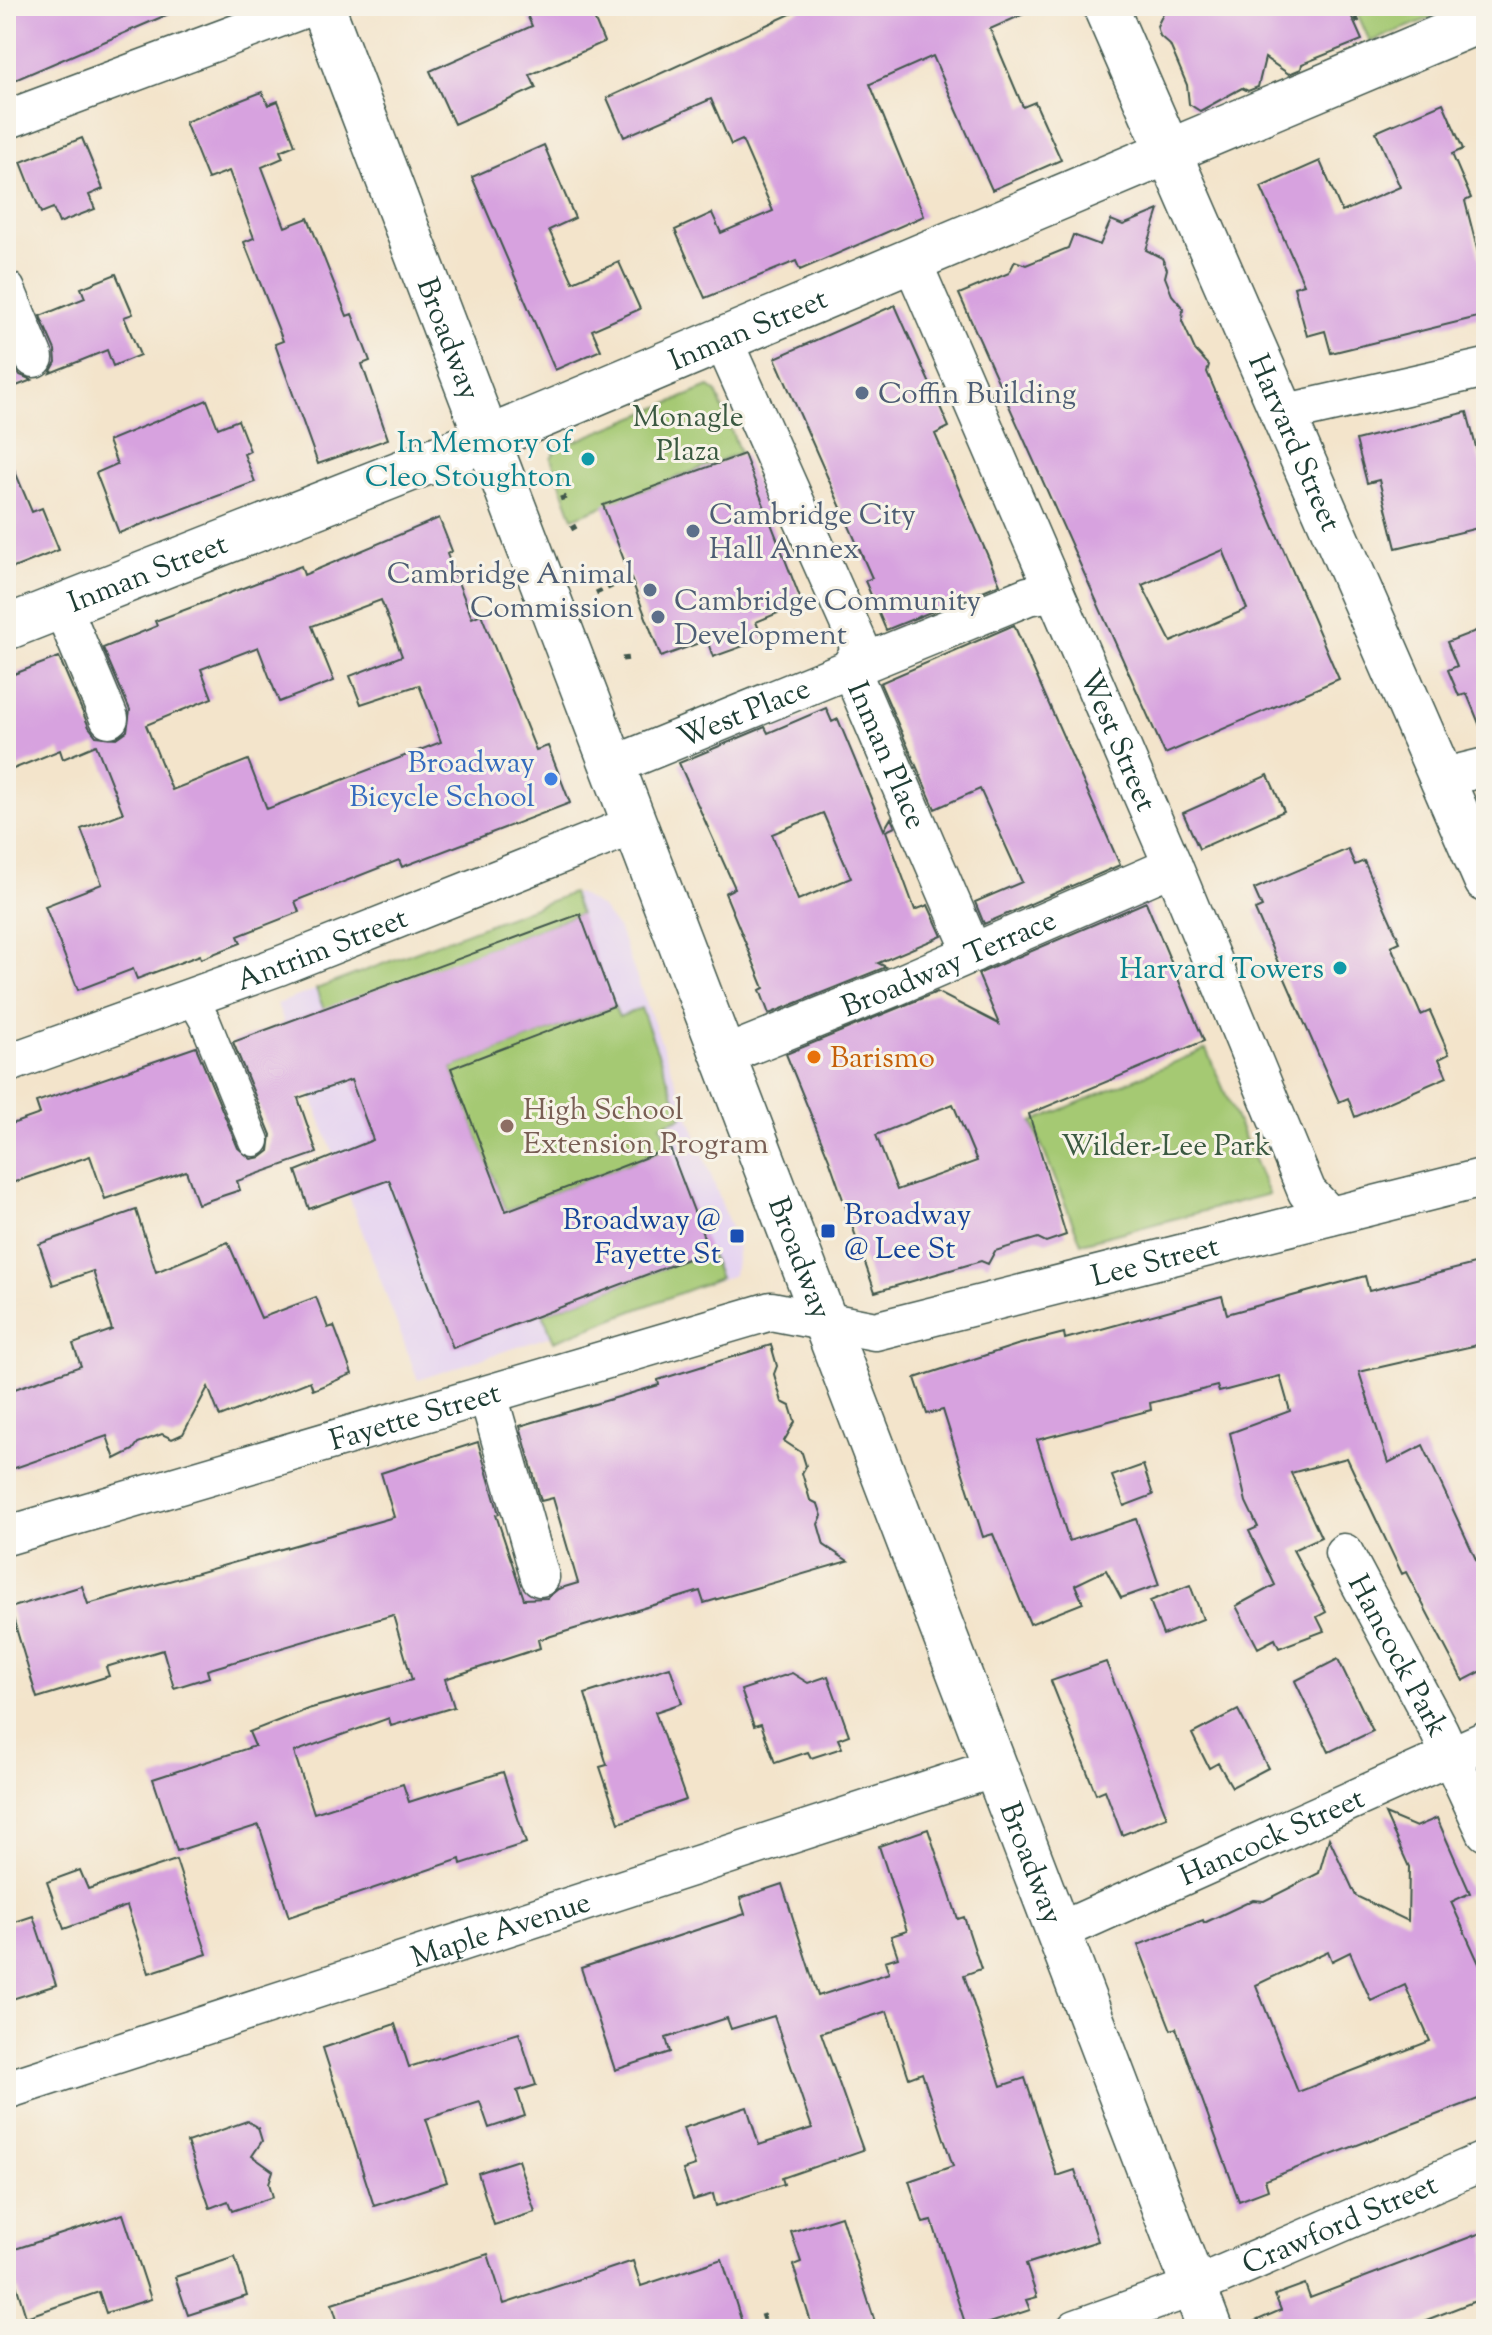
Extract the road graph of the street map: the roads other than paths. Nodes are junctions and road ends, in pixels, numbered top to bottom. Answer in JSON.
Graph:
{"nodes":[{"id":1,"x":311,"y":6,"type":"edge"},
{"id":2,"x":322,"y":6,"type":"edge"},
{"id":3,"x":1105,"y":6,"type":"edge"},
{"id":4,"x":1486,"y":18,"type":"edge"},
{"id":5,"x":6,"y":120,"type":"edge"},
{"id":6,"x":1168,"y":152,"type":"junction"},
{"id":7,"x":911,"y":259,"type":"junction"},
{"id":8,"x":6,"y":290,"type":"edge"},
{"id":9,"x":722,"y":338,"type":"junction"},
{"id":10,"x":34,"y":358,"type":"dead end"},
{"id":11,"x":1486,"y":368,"type":"edge"},
{"id":12,"x":1282,"y":414,"type":"junction"},
{"id":13,"x":487,"y":439,"type":"junction"},
{"id":14,"x":1052,"y":592,"type":"junction"},
{"id":15,"x":62,"y":606,"type":"junction"},
{"id":16,"x":6,"y":628,"type":"edge"},
{"id":17,"x":850,"y":668,"type":"junction"},
{"id":18,"x":109,"y":718,"type":"dead end"},
{"id":19,"x":612,"y":766,"type":"junction"},
{"id":20,"x":1486,"y":767,"type":"edge"},
{"id":21,"x":1441,"y":778,"type":"junction"},
{"id":22,"x":634,"y":825,"type":"junction"},
{"id":23,"x":1173,"y":866,"type":"junction"},
{"id":24,"x":1486,"y":880,"type":"edge"},
{"id":25,"x":973,"y":953,"type":"junction"},
{"id":26,"x":191,"y":996,"type":"junction"},
{"id":27,"x":723,"y":1056,"type":"junction"},
{"id":28,"x":6,"y":1064,"type":"edge"},
{"id":29,"x":254,"y":1141,"type":"dead end"},
{"id":30,"x":1486,"y":1177,"type":"edge"},
{"id":31,"x":1330,"y":1216,"type":"junction"},
{"id":32,"x":824,"y":1322,"type":"junction"},
{"id":33,"x":488,"y":1395,"type":"junction"},
{"id":34,"x":6,"y":1536,"type":"edge"},
{"id":35,"x":1344,"y":1553,"type":"dead end"},
{"id":36,"x":540,"y":1577,"type":"dead end"},
{"id":37,"x":1486,"y":1740,"type":"edge"},
{"id":38,"x":1451,"y":1756,"type":"junction"},
{"id":39,"x":995,"y":1768,"type":"junction"},
{"id":40,"x":1486,"y":1832,"type":"edge"},
{"id":41,"x":1058,"y":1932,"type":"junction"},
{"id":42,"x":6,"y":2090,"type":"edge"},
{"id":43,"x":1486,"y":2160,"type":"edge"},
{"id":44,"x":1193,"y":2287,"type":"junction"},
{"id":45,"x":1076,"y":2329,"type":"edge"},
{"id":46,"x":1210,"y":2329,"type":"edge"}],
"edges":[{"from":1,"to":5,"type":"street"},
{"from":2,"to":13,"type":"main road","name":"Broadway"},
{"from":3,"to":6,"type":"main road","name":"Harvard Street"},
{"from":4,"to":6,"type":"main road","name":"Inman Street"},
{"from":6,"to":7,"type":"main road","name":"Inman Street"},
{"from":6,"to":12,"type":"main road","name":"Harvard Street"},
{"from":7,"to":9,"type":"main road","name":"Inman Street"},
{"from":7,"to":14,"type":"street","name":"West Street"},
{"from":8,"to":10,"type":"street"},
{"from":9,"to":13,"type":"main road","name":"Inman Street"},
{"from":9,"to":17,"type":"street","name":"Inman Place"},
{"from":11,"to":12,"type":"street"},
{"from":12,"to":21,"type":"main road","name":"Harvard Street"},
{"from":13,"to":15,"type":"main road","name":"Inman Street"},
{"from":13,"to":19,"type":"main road","name":"Broadway"},
{"from":14,"to":17,"type":"street","name":"West Place"},
{"from":14,"to":23,"type":"street","name":"West Street"},
{"from":15,"to":16,"type":"main road","name":"Inman Street"},
{"from":15,"to":18,"type":"street"},
{"from":17,"to":19,"type":"street","name":"West Place"},
{"from":17,"to":25,"type":"street","name":"Inman Place"},
{"from":19,"to":22,"type":"main road","name":"Broadway"},
{"from":20,"to":21,"type":"street"},
{"from":21,"to":24,"type":"main road","name":"Harvard Street"},
{"from":22,"to":26,"type":"street","name":"Antrim Street"},
{"from":22,"to":27,"type":"main road","name":"Broadway"},
{"from":23,"to":25,"type":"street","name":"Broadway Terrace"},
{"from":23,"to":31,"type":"street","name":"West Street"},
{"from":25,"to":27,"type":"street","name":"Broadway Terrace"},
{"from":26,"to":28,"type":"street","name":"Antrim Street"},
{"from":26,"to":29,"type":"street"},
{"from":27,"to":32,"type":"main road","name":"Broadway"},
{"from":30,"to":31,"type":"street","name":"Lee Street"},
{"from":31,"to":32,"type":"street","name":"Lee Street"},
{"from":32,"to":33,"type":"street","name":"Fayette Street"},
{"from":32,"to":39,"type":"main road","name":"Broadway"},
{"from":33,"to":34,"type":"street","name":"Fayette Street"},
{"from":33,"to":36,"type":"street"},
{"from":35,"to":38,"type":"street","name":"Hancock Park"},
{"from":37,"to":38,"type":"street","name":"Hancock Street"},
{"from":38,"to":40,"type":"street","name":"Hancock Park"},
{"from":38,"to":41,"type":"street","name":"Hancock Street"},
{"from":39,"to":41,"type":"main road","name":"Broadway"},
{"from":39,"to":42,"type":"street","name":"Maple Avenue"},
{"from":41,"to":44,"type":"main road","name":"Broadway"},
{"from":43,"to":44,"type":"street","name":"Crawford Street"},
{"from":44,"to":45,"type":"street","name":"Crawford Street"},
{"from":44,"to":46,"type":"main road","name":"Broadway"}]}
